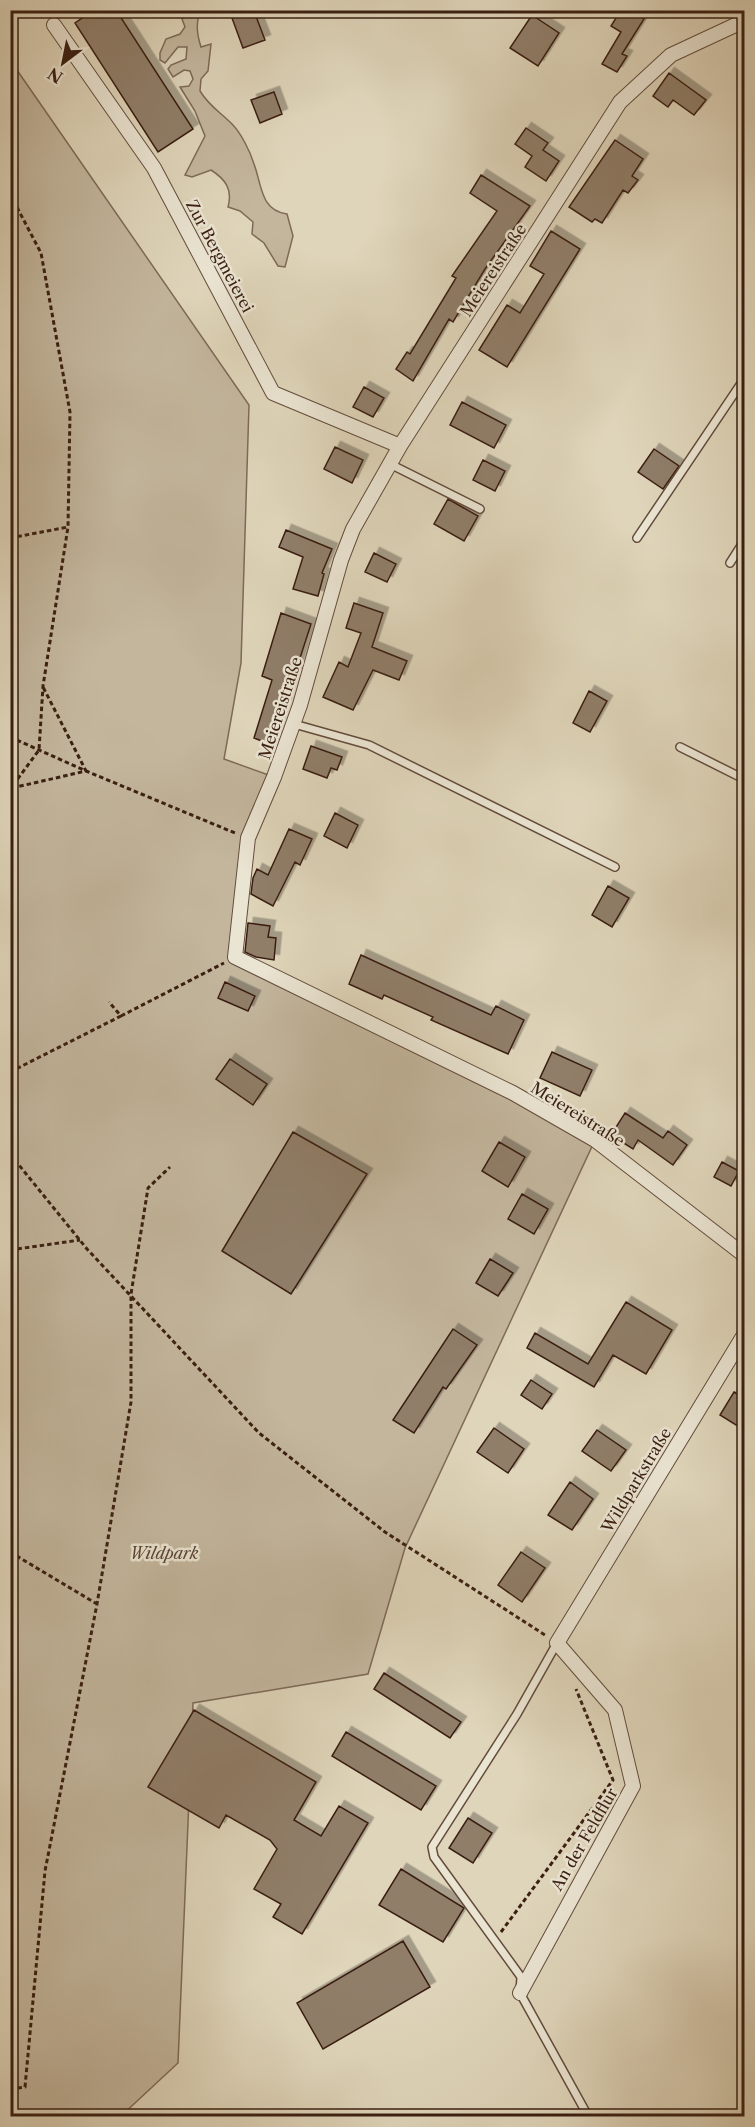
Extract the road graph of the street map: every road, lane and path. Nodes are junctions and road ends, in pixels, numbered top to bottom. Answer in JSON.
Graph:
{"nodes":[{"id":1,"x":744,"y":21,"type":"edge"},
{"id":2,"x":54,"y":25,"type":"dead end"},
{"id":3,"x":10,"y":194,"type":"edge"},
{"id":4,"x":744,"y":379,"type":"edge"},
{"id":5,"x":400,"y":446,"type":"junction"},
{"id":6,"x":390,"y":464,"type":"junction"},
{"id":7,"x":480,"y":508,"type":"dead end"},
{"id":8,"x":69,"y":527,"type":"junction"},
{"id":9,"x":10,"y":538,"type":"edge"},
{"id":10,"x":637,"y":538,"type":"dead end"},
{"id":11,"x":744,"y":541,"type":"edge"},
{"id":12,"x":730,"y":563,"type":"dead end"},
{"id":13,"x":43,"y":686,"type":"junction"},
{"id":14,"x":294,"y":724,"type":"junction"},
{"id":15,"x":10,"y":737,"type":"edge"},
{"id":16,"x":680,"y":747,"type":"dead end"},
{"id":17,"x":39,"y":750,"type":"junction"},
{"id":18,"x":86,"y":771,"type":"junction"},
{"id":19,"x":744,"y":779,"type":"edge"},
{"id":20,"x":11,"y":789,"type":"edge"},
{"id":21,"x":248,"y":838,"type":"junction"},
{"id":22,"x":615,"y":867,"type":"dead end"},
{"id":23,"x":235,"y":957,"type":"junction"},
{"id":24,"x":109,"y":1002,"type":"dead end"},
{"id":25,"x":121,"y":1016,"type":"junction"},
{"id":26,"x":10,"y":1072,"type":"edge"},
{"id":27,"x":10,"y":1154,"type":"edge"},
{"id":28,"x":170,"y":1167,"type":"dead end"},
{"id":29,"x":80,"y":1240,"type":"junction"},
{"id":30,"x":10,"y":1250,"type":"edge"},
{"id":31,"x":744,"y":1255,"type":"edge"},
{"id":32,"x":130,"y":1294,"type":"junction"},
{"id":33,"x":744,"y":1335,"type":"edge"},
{"id":34,"x":10,"y":1552,"type":"edge"},
{"id":35,"x":97,"y":1604,"type":"junction"},
{"id":36,"x":557,"y":1643,"type":"junction"},
{"id":37,"x":574,"y":1685,"type":"dead end"},
{"id":38,"x":495,"y":1941,"type":"junction"},
{"id":39,"x":520,"y":1993,"type":"junction"},
{"id":40,"x":10,"y":2089,"type":"edge"},
{"id":41,"x":588,"y":2116,"type":"edge"}],
"edges":[{"from":1,"to":5,"type":"street","name":"Meiereistraße"},
{"from":2,"to":5,"type":"street","name":"Zur Bergmeierei"},
{"from":3,"to":8,"type":"path"},
{"from":4,"to":10,"type":"lane"},
{"from":5,"to":6,"type":"street","name":"Meiereistraße"},
{"from":6,"to":7,"type":"lane"},
{"from":6,"to":14,"type":"street","name":"Meiereistraße"},
{"from":8,"to":9,"type":"path"},
{"from":8,"to":13,"type":"path"},
{"from":11,"to":12,"type":"lane"},
{"from":13,"to":17,"type":"path"},
{"from":13,"to":18,"type":"path"},
{"from":14,"to":21,"type":"street","name":"Meiereistraße"},
{"from":14,"to":22,"type":"lane"},
{"from":15,"to":17,"type":"path"},
{"from":16,"to":19,"type":"lane"},
{"from":17,"to":18,"type":"path"},
{"from":17,"to":20,"type":"path"},
{"from":18,"to":20,"type":"path"},
{"from":18,"to":21,"type":"path"},
{"from":21,"to":23,"type":"street","name":"Meiereistraße"},
{"from":23,"to":25,"type":"path"},
{"from":23,"to":31,"type":"street","name":"Meiereistraße"},
{"from":24,"to":25,"type":"path"},
{"from":25,"to":26,"type":"path"},
{"from":27,"to":29,"type":"path"},
{"from":28,"to":32,"type":"path"},
{"from":29,"to":30,"type":"path"},
{"from":29,"to":32,"type":"path"},
{"from":32,"to":35,"type":"path"},
{"from":32,"to":36,"type":"path"},
{"from":33,"to":36,"type":"street","name":"Wildparkstraße"},
{"from":34,"to":35,"type":"path"},
{"from":35,"to":40,"type":"path"},
{"from":36,"to":38,"type":"lane"},
{"from":36,"to":39,"type":"street","name":"An der Feldflur"},
{"from":37,"to":38,"type":"path"},
{"from":38,"to":39,"type":"lane"},
{"from":39,"to":41,"type":"lane"}]}
